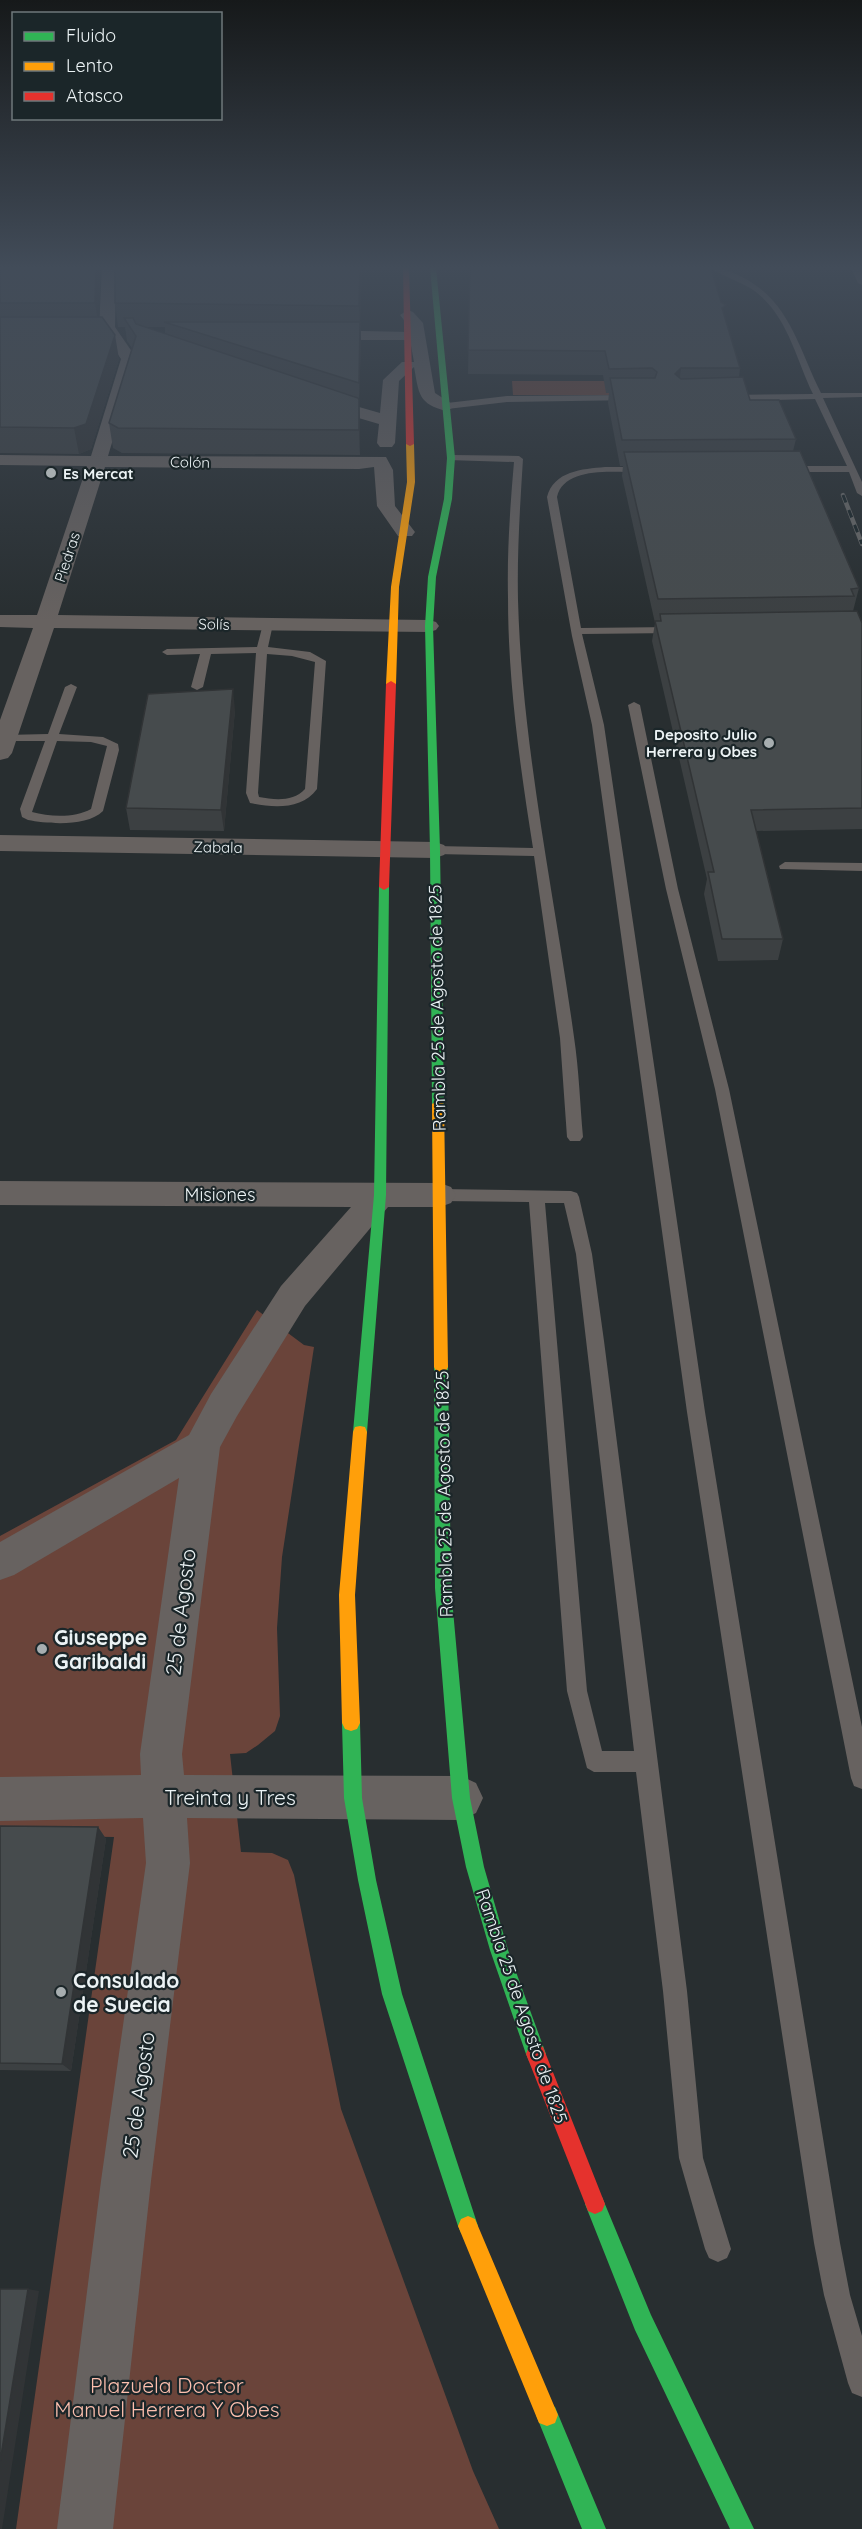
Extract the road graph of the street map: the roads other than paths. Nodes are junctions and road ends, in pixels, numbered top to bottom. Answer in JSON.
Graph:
{"nodes":[{"id":1,"x":123,"y":386,"type":"edge"},
{"id":2,"x":390,"y":386,"type":"edge"},
{"id":3,"x":409,"y":386,"type":"edge"},
{"id":4,"x":426,"y":386,"type":"edge"},
{"id":5,"x":445,"y":386,"type":"edge"},
{"id":6,"x":815,"y":386,"type":"edge"},
{"id":7,"x":297,"y":393,"type":"edge"},
{"id":8,"x":862,"y":395,"type":"edge"},
{"id":9,"x":819,"y":396,"type":"junction"},
{"id":10,"x":638,"y":398,"type":"edge"},
{"id":11,"x":722,"y":398,"type":"edge"},
{"id":12,"x":862,"y":403,"type":"edge"},
{"id":13,"x":469,"y":405,"type":"junction"},
{"id":14,"x":447,"y":406,"type":"junction"},
{"id":15,"x":805,"y":406,"type":"dead end"},
{"id":16,"x":823,"y":406,"type":"junction"},
{"id":17,"x":508,"y":409,"type":"dead end"},
{"id":18,"x":387,"y":420,"type":"junction"},
{"id":19,"x":410,"y":421,"type":"junction"},
{"id":20,"x":451,"y":458,"type":"junction"},
{"id":21,"x":0,"y":460,"type":"edge"},
{"id":22,"x":99,"y":461,"type":"junction"},
{"id":23,"x":380,"y":461,"type":"junction"},
{"id":24,"x":852,"y":468,"type":"junction"},
{"id":25,"x":767,"y":469,"type":"edge"},
{"id":26,"x":664,"y":470,"type":"edge"},
{"id":27,"x":862,"y":492,"type":"edge"},
{"id":28,"x":405,"y":532,"type":"junction"},
{"id":29,"x":0,"y":621,"type":"edge"},
{"id":30,"x":46,"y":622,"type":"junction"},
{"id":31,"x":268,"y":624,"type":"junction"},
{"id":32,"x":394,"y":626,"type":"junction"},
{"id":33,"x":429,"y":626,"type":"junction"},
{"id":34,"x":681,"y":630,"type":"edge"},
{"id":35,"x":576,"y":631,"type":"junction"},
{"id":36,"x":262,"y":650,"type":"junction"},
{"id":37,"x":206,"y":651,"type":"junction"},
{"id":38,"x":167,"y":652,"type":"dead end"},
{"id":39,"x":71,"y":687,"type":"dead end"},
{"id":40,"x":197,"y":687,"type":"dead end"},
{"id":41,"x":634,"y":705,"type":"dead end"},
{"id":42,"x":53,"y":738,"type":"junction"},
{"id":43,"x":3,"y":745,"type":"edge"},
{"id":44,"x":0,"y":843,"type":"edge"},
{"id":45,"x":384,"y":849,"type":"junction"},
{"id":46,"x":435,"y":850,"type":"junction"},
{"id":47,"x":539,"y":852,"type":"junction"},
{"id":48,"x":785,"y":866,"type":"dead end"},
{"id":49,"x":862,"y":867,"type":"edge"},
{"id":50,"x":575,"y":1137,"type":"dead end"},
{"id":51,"x":0,"y":1193,"type":"edge"},
{"id":52,"x":380,"y":1195,"type":"junction"},
{"id":53,"x":440,"y":1195,"type":"junction"},
{"id":54,"x":536,"y":1196,"type":"junction"},
{"id":55,"x":202,"y":1446,"type":"junction"},
{"id":56,"x":0,"y":1562,"type":"edge"},
{"id":57,"x":645,"y":1762,"type":"junction"},
{"id":58,"x":862,"y":1778,"type":"edge"},
{"id":59,"x":163,"y":1796,"type":"junction"},
{"id":60,"x":353,"y":1798,"type":"junction"},
{"id":61,"x":461,"y":1798,"type":"junction"},
{"id":62,"x":0,"y":1799,"type":"edge"},
{"id":63,"x":717,"y":2249,"type":"dead end"},
{"id":64,"x":862,"y":2383,"type":"edge"},
{"id":65,"x":85,"y":2529,"type":"edge"},
{"id":66,"x":594,"y":2529,"type":"edge"},
{"id":67,"x":742,"y":2529,"type":"edge"}],
"edges":[{"from":1,"to":22,"type":"street","name":"Piedras"},
{"from":2,"to":18,"type":"street"},
{"from":3,"to":19,"type":"main road"},
{"from":4,"to":14,"type":"street"},
{"from":5,"to":14,"type":"main road","name":"Rambla 25 de Agosto de 1825"},
{"from":6,"to":9,"type":"lane"},
{"from":7,"to":18,"type":"street"},
{"from":8,"to":9,"type":"lane"},
{"from":9,"to":11,"type":"lane"},
{"from":9,"to":16,"type":"lane"},
{"from":10,"to":13,"type":"lane"},
{"from":12,"to":16,"type":"lane"},
{"from":13,"to":14,"type":"lane"},
{"from":13,"to":17,"type":"lane"},
{"from":14,"to":19,"type":"street"},
{"from":14,"to":20,"type":"main road","name":"Rambla 25 de Agosto de 1825"},
{"from":15,"to":16,"type":"lane"},
{"from":16,"to":24,"type":"lane"},
{"from":18,"to":23,"type":"street"},
{"from":19,"to":28,"type":"main road"},
{"from":20,"to":33,"type":"main road","name":"Rambla 25 de Agosto de 1825"},
{"from":20,"to":47,"type":"lane"},
{"from":21,"to":22,"type":"street","name":"Colón"},
{"from":22,"to":23,"type":"street","name":"Colón"},
{"from":22,"to":30,"type":"street","name":"Piedras"},
{"from":23,"to":28,"type":"street"},
{"from":24,"to":25,"type":"lane"},
{"from":24,"to":27,"type":"lane"},
{"from":26,"to":35,"type":"lane"},
{"from":28,"to":32,"type":"main road"},
{"from":29,"to":30,"type":"street","name":"Solís"},
{"from":30,"to":31,"type":"street","name":"Solís"},
{"from":30,"to":43,"type":"street","name":"Piedras"},
{"from":31,"to":32,"type":"street","name":"Solís"},
{"from":31,"to":36,"type":"lane"},
{"from":32,"to":33,"type":"street","name":"Solís"},
{"from":32,"to":45,"type":"main road"},
{"from":33,"to":46,"type":"main road","name":"Rambla 25 de Agosto de 1825"},
{"from":34,"to":35,"type":"lane"},
{"from":35,"to":64,"type":"lane"},
{"from":36,"to":36,"type":"lane"},
{"from":36,"to":37,"type":"lane"},
{"from":37,"to":38,"type":"lane"},
{"from":37,"to":40,"type":"lane"},
{"from":39,"to":42,"type":"lane"},
{"from":41,"to":58,"type":"lane"},
{"from":42,"to":42,"type":"lane"},
{"from":42,"to":43,"type":"lane"},
{"from":44,"to":45,"type":"street","name":"Zabala"},
{"from":45,"to":46,"type":"street","name":"Zabala"},
{"from":45,"to":52,"type":"main road"},
{"from":46,"to":47,"type":"lane"},
{"from":46,"to":53,"type":"main road","name":"Rambla 25 de Agosto de 1825"},
{"from":47,"to":50,"type":"lane"},
{"from":48,"to":49,"type":"lane"},
{"from":51,"to":52,"type":"street","name":"Misiones"},
{"from":52,"to":53,"type":"street","name":"Misiones"},
{"from":52,"to":55,"type":"street","name":"25 de Agosto"},
{"from":52,"to":60,"type":"main road"},
{"from":53,"to":54,"type":"lane"},
{"from":53,"to":61,"type":"main road","name":"Rambla 25 de Agosto de 1825"},
{"from":54,"to":57,"type":"lane"},
{"from":54,"to":57,"type":"lane"},
{"from":55,"to":56,"type":"street"},
{"from":55,"to":59,"type":"street","name":"25 de Agosto"},
{"from":57,"to":63,"type":"lane"},
{"from":59,"to":60,"type":"street","name":"Treinta y Tres"},
{"from":59,"to":62,"type":"street","name":"Treinta y Tres"},
{"from":59,"to":65,"type":"street","name":"25 de Agosto"},
{"from":60,"to":61,"type":"street","name":"Treinta y Tres"},
{"from":60,"to":66,"type":"main road"},
{"from":61,"to":67,"type":"main road","name":"Rambla 25 de Agosto de 1825"}]}
